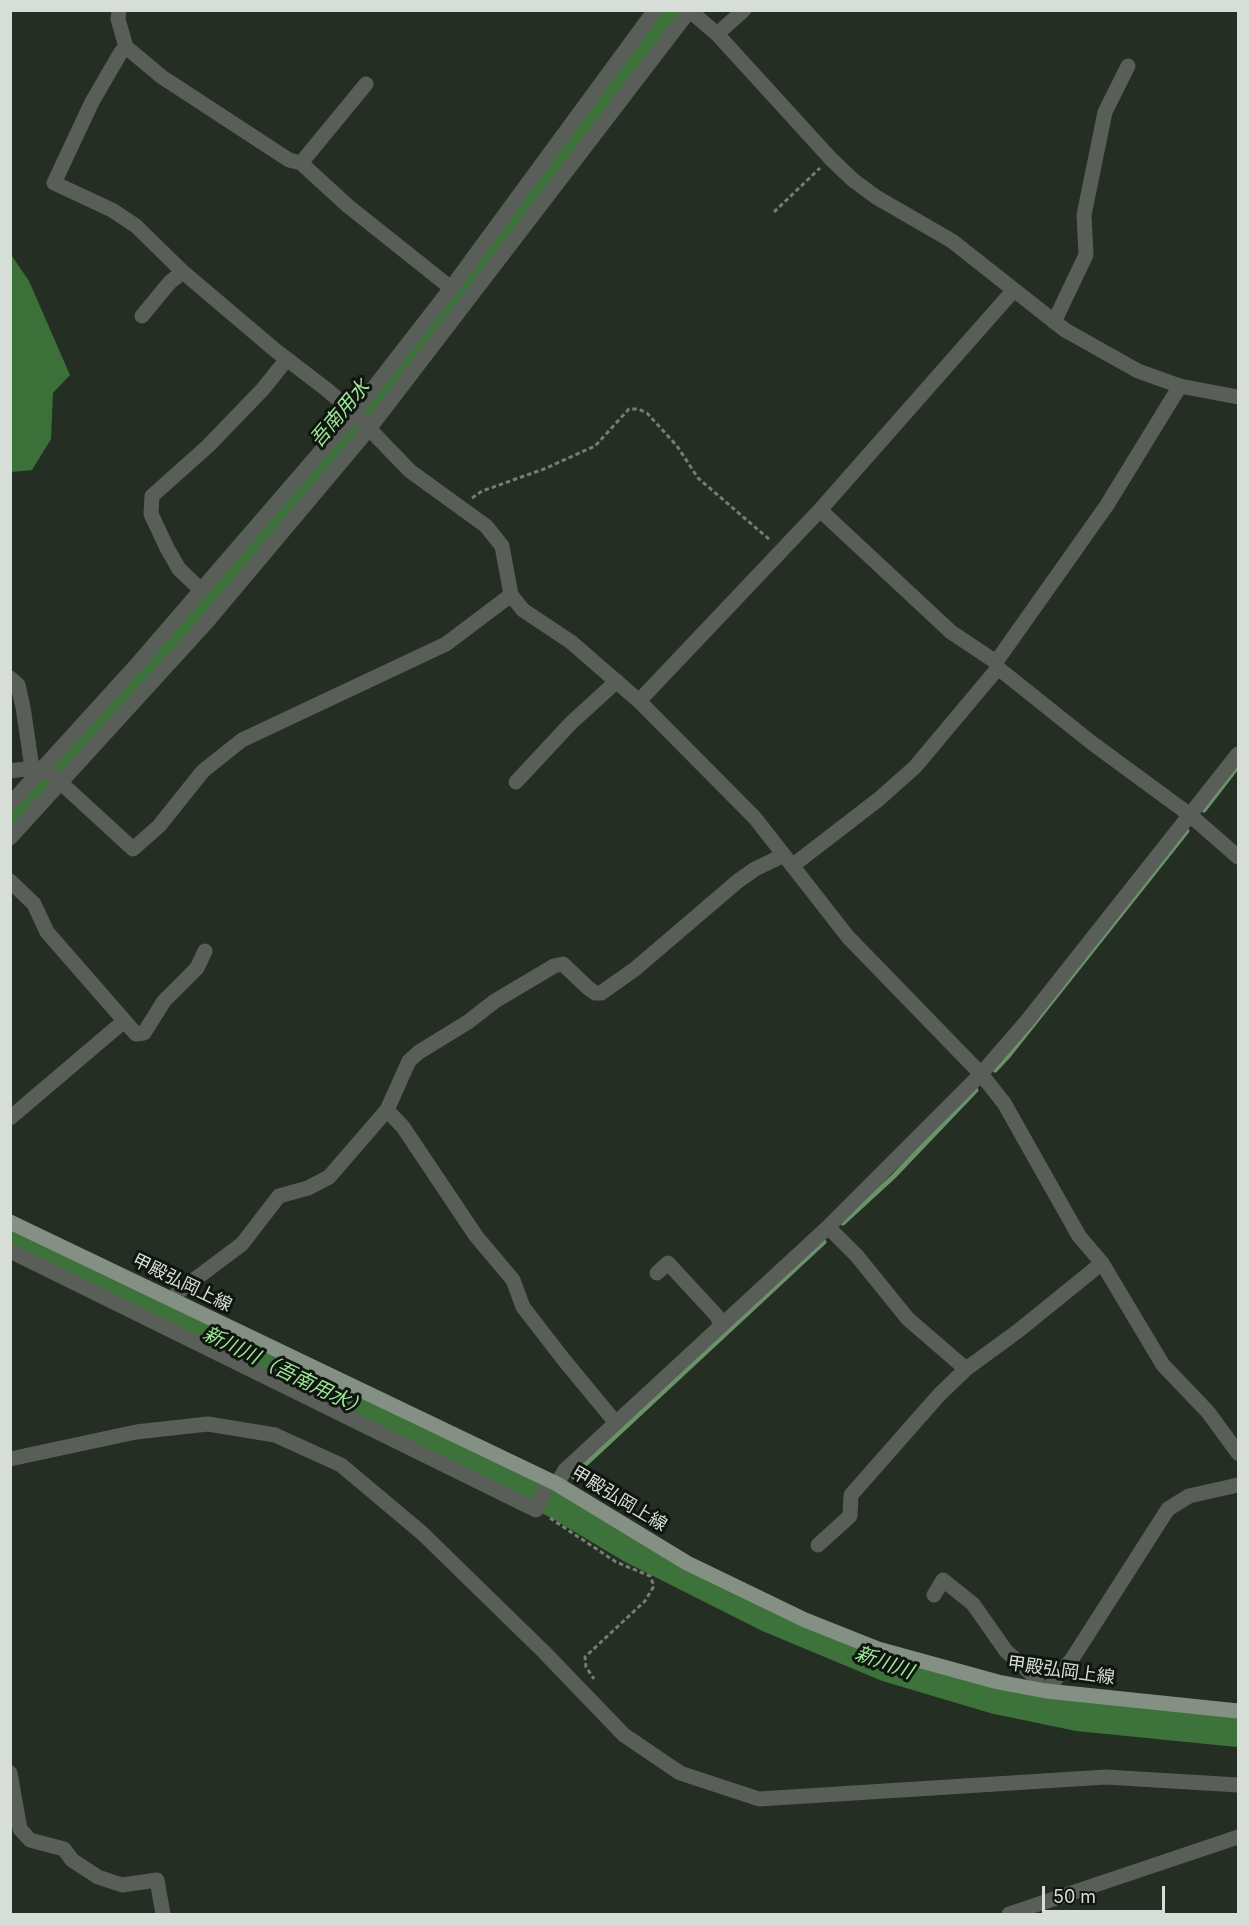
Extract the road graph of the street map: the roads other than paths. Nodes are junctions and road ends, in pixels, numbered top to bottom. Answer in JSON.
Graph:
{"nodes":[{"id":1,"x":119,"y":10,"type":"edge"},
{"id":2,"x":655,"y":10,"type":"edge"},
{"id":3,"x":744,"y":10,"type":"edge"},
{"id":4,"x":689,"y":11,"type":"edge"},
{"id":5,"x":717,"y":34,"type":"junction"},
{"id":6,"x":126,"y":47,"type":"junction"},
{"id":7,"x":1128,"y":66,"type":"dead end"},
{"id":8,"x":366,"y":84,"type":"dead end"},
{"id":9,"x":301,"y":163,"type":"junction"},
{"id":10,"x":183,"y":272,"type":"junction"},
{"id":11,"x":450,"y":288,"type":"junction"},
{"id":12,"x":1013,"y":291,"type":"junction"},
{"id":13,"x":142,"y":316,"type":"dead end"},
{"id":14,"x":1054,"y":322,"type":"junction"},
{"id":15,"x":287,"y":359,"type":"junction"},
{"id":16,"x":1180,"y":386,"type":"junction"},
{"id":17,"x":1239,"y":397,"type":"edge"},
{"id":18,"x":361,"y":421,"type":"junction"},
{"id":19,"x":820,"y":510,"type":"junction"},
{"id":20,"x":201,"y":591,"type":"junction"},
{"id":21,"x":511,"y":595,"type":"junction"},
{"id":22,"x":997,"y":665,"type":"junction"},
{"id":23,"x":10,"y":678,"type":"edge"},
{"id":24,"x":616,"y":681,"type":"junction"},
{"id":25,"x":639,"y":701,"type":"junction"},
{"id":26,"x":1239,"y":754,"type":"edge"},
{"id":27,"x":10,"y":771,"type":"edge"},
{"id":28,"x":48,"y":774,"type":"junction"},
{"id":29,"x":516,"y":782,"type":"dead end"},
{"id":30,"x":10,"y":804,"type":"edge"},
{"id":31,"x":1190,"y":815,"type":"junction"},
{"id":32,"x":10,"y":838,"type":"edge"},
{"id":33,"x":1239,"y":857,"type":"edge"},
{"id":34,"x":788,"y":861,"type":"junction"},
{"id":35,"x":10,"y":880,"type":"edge"},
{"id":36,"x":205,"y":951,"type":"dead end"},
{"id":37,"x":123,"y":1022,"type":"junction"},
{"id":38,"x":981,"y":1074,"type":"junction"},
{"id":39,"x":387,"y":1110,"type":"junction"},
{"id":40,"x":10,"y":1118,"type":"edge"},
{"id":41,"x":10,"y":1222,"type":"edge"},
{"id":42,"x":828,"y":1227,"type":"junction"},
{"id":43,"x":10,"y":1251,"type":"edge"},
{"id":44,"x":1102,"y":1263,"type":"junction"},
{"id":45,"x":657,"y":1273,"type":"dead end"},
{"id":46,"x":173,"y":1300,"type":"junction"},
{"id":47,"x":721,"y":1326,"type":"junction"},
{"id":48,"x":966,"y":1369,"type":"junction"},
{"id":49,"x":616,"y":1423,"type":"junction"},
{"id":50,"x":1239,"y":1453,"type":"edge"},
{"id":51,"x":10,"y":1460,"type":"edge"},
{"id":52,"x":1239,"y":1485,"type":"edge"},
{"id":53,"x":545,"y":1494,"type":"junction"},
{"id":54,"x":818,"y":1545,"type":"dead end"},
{"id":55,"x":934,"y":1595,"type":"dead end"},
{"id":56,"x":1042,"y":1691,"type":"junction"},
{"id":57,"x":1239,"y":1711,"type":"edge"},
{"id":58,"x":10,"y":1773,"type":"edge"},
{"id":59,"x":1239,"y":1785,"type":"edge"},
{"id":60,"x":1239,"y":1837,"type":"edge"},
{"id":61,"x":163,"y":1914,"type":"edge"},
{"id":62,"x":1009,"y":1914,"type":"edge"}],
"edges":[{"from":1,"to":6,"type":"street"},
{"from":2,"to":11,"type":"street"},
{"from":3,"to":5,"type":"street"},
{"from":4,"to":5,"type":"street"},
{"from":4,"to":18,"type":"street"},
{"from":5,"to":12,"type":"street"},
{"from":6,"to":9,"type":"street"},
{"from":6,"to":10,"type":"street"},
{"from":7,"to":14,"type":"street"},
{"from":8,"to":9,"type":"street"},
{"from":9,"to":11,"type":"street"},
{"from":10,"to":13,"type":"street"},
{"from":10,"to":15,"type":"street"},
{"from":11,"to":18,"type":"street"},
{"from":12,"to":14,"type":"street"},
{"from":12,"to":19,"type":"street"},
{"from":14,"to":16,"type":"street"},
{"from":15,"to":18,"type":"street"},
{"from":15,"to":20,"type":"street"},
{"from":16,"to":17,"type":"street"},
{"from":16,"to":22,"type":"street"},
{"from":18,"to":20,"type":"street"},
{"from":18,"to":21,"type":"street"},
{"from":18,"to":28,"type":"street"},
{"from":19,"to":22,"type":"street"},
{"from":19,"to":25,"type":"street"},
{"from":20,"to":28,"type":"street"},
{"from":21,"to":24,"type":"street"},
{"from":21,"to":28,"type":"street"},
{"from":22,"to":31,"type":"street"},
{"from":22,"to":34,"type":"street"},
{"from":23,"to":28,"type":"street"},
{"from":24,"to":25,"type":"street"},
{"from":24,"to":29,"type":"street"},
{"from":25,"to":34,"type":"street"},
{"from":26,"to":31,"type":"street"},
{"from":27,"to":28,"type":"street"},
{"from":28,"to":30,"type":"street"},
{"from":28,"to":32,"type":"street"},
{"from":31,"to":33,"type":"street"},
{"from":31,"to":38,"type":"street"},
{"from":34,"to":38,"type":"street"},
{"from":34,"to":39,"type":"street"},
{"from":35,"to":37,"type":"street"},
{"from":36,"to":37,"type":"street"},
{"from":37,"to":40,"type":"street"},
{"from":38,"to":42,"type":"street"},
{"from":38,"to":44,"type":"street"},
{"from":39,"to":46,"type":"street"},
{"from":39,"to":49,"type":"street"},
{"from":41,"to":46,"type":"main road","name":"甲殿弘岡上線"},
{"from":42,"to":47,"type":"street"},
{"from":42,"to":48,"type":"street"},
{"from":43,"to":53,"type":"street"},
{"from":44,"to":48,"type":"street"},
{"from":44,"to":50,"type":"street"},
{"from":45,"to":47,"type":"street"},
{"from":46,"to":53,"type":"main road","name":"甲殿弘岡上線"},
{"from":47,"to":49,"type":"street"},
{"from":48,"to":54,"type":"street"},
{"from":49,"to":53,"type":"street"},
{"from":51,"to":59,"type":"street"},
{"from":52,"to":56,"type":"street"},
{"from":53,"to":56,"type":"main road","name":"甲殿弘岡上線"},
{"from":55,"to":56,"type":"street"},
{"from":56,"to":57,"type":"main road","name":"甲殿弘岡上線"},
{"from":58,"to":61,"type":"street"},
{"from":60,"to":62,"type":"street"}]}
